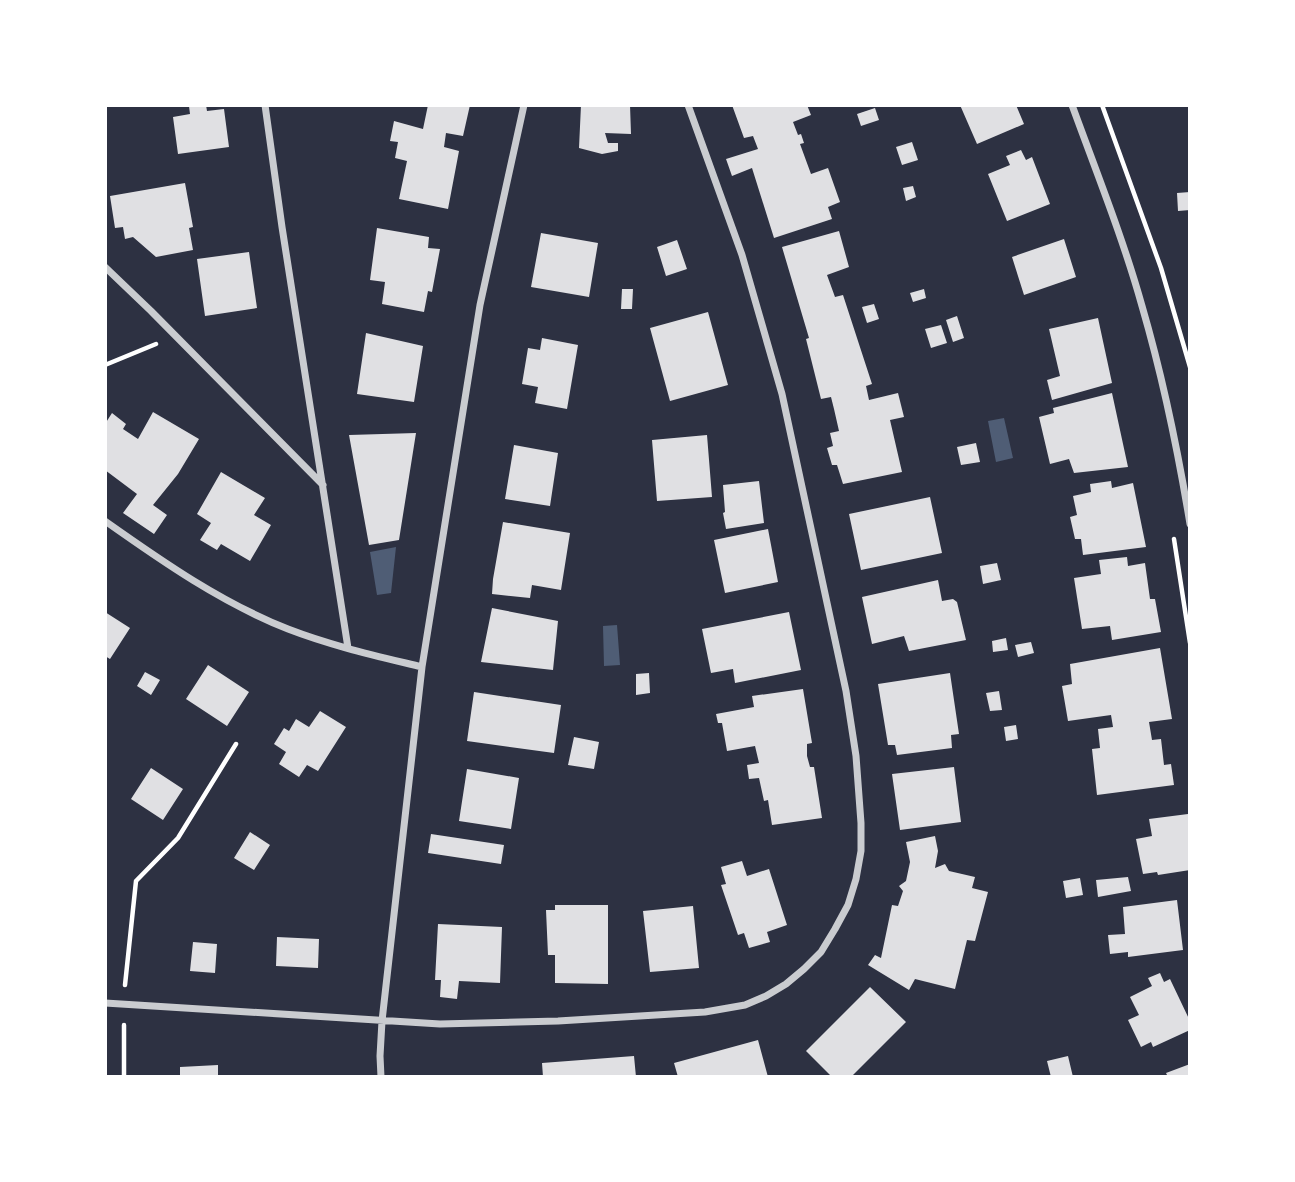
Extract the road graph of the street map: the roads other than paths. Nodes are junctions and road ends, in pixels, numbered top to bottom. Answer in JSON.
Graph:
{"nodes":[{"id":1,"x":265,"y":105,"type":"edge"},
{"id":2,"x":524,"y":105,"type":"edge"},
{"id":3,"x":688,"y":105,"type":"edge"},
{"id":4,"x":1072,"y":105,"type":"edge"},
{"id":5,"x":105,"y":267,"type":"edge"},
{"id":6,"x":323,"y":485,"type":"junction"},
{"id":7,"x":105,"y":521,"type":"edge"},
{"id":8,"x":1190,"y":524,"type":"edge"},
{"id":9,"x":348,"y":648,"type":"junction"},
{"id":10,"x":422,"y":667,"type":"junction"},
{"id":11,"x":105,"y":1003,"type":"edge"},
{"id":12,"x":382,"y":1021,"type":"junction"},
{"id":13,"x":381,"y":1077,"type":"edge"}],
"edges":[{"from":1,"to":6,"type":"street"},
{"from":2,"to":10,"type":"street"},
{"from":3,"to":12,"type":"street"},
{"from":4,"to":8,"type":"street"},
{"from":5,"to":6,"type":"street"},
{"from":6,"to":9,"type":"street"},
{"from":7,"to":9,"type":"street"},
{"from":9,"to":10,"type":"street"},
{"from":10,"to":12,"type":"street"},
{"from":11,"to":12,"type":"street"},
{"from":12,"to":13,"type":"street"}]}
